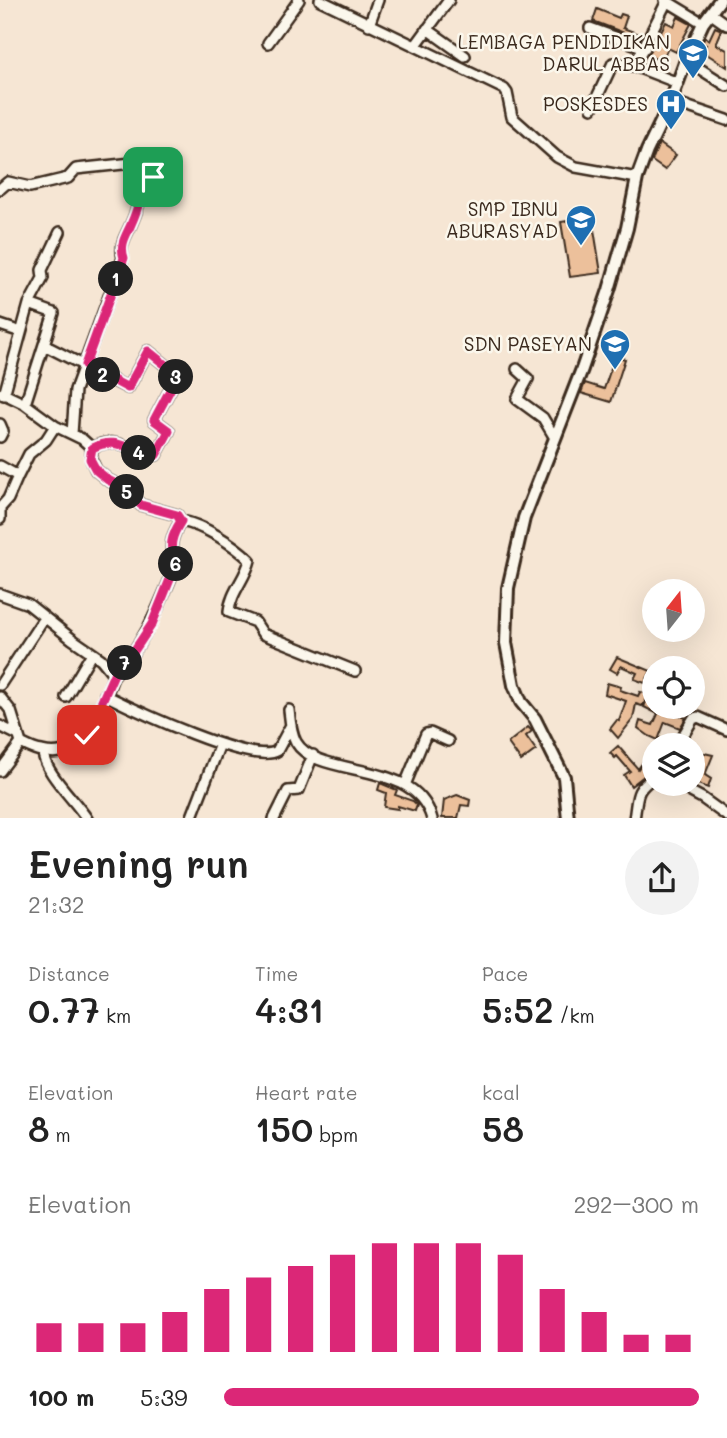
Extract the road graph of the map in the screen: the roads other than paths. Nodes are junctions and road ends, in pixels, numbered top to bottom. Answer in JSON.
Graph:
{"nodes":[{"id":1,"x":299,"y":0,"type":"edge"},
{"id":2,"x":320,"y":0,"type":"edge"},
{"id":3,"x":378,"y":0,"type":"edge"},
{"id":4,"x":449,"y":0,"type":"edge"},
{"id":5,"x":720,"y":0,"type":"edge"},
{"id":6,"x":666,"y":1,"type":"edge"},
{"id":7,"x":710,"y":13,"type":"junction"},
{"id":8,"x":703,"y":23,"type":"junction"},
{"id":9,"x":369,"y":25,"type":"junction"},
{"id":10,"x":727,"y":25,"type":"edge"},
{"id":11,"x":590,"y":28,"type":"dead end"},
{"id":12,"x":427,"y":29,"type":"junction"},
{"id":13,"x":268,"y":43,"type":"dead end"},
{"id":14,"x":416,"y":45,"type":"junction"},
{"id":15,"x":645,"y":48,"type":"junction"},
{"id":16,"x":466,"y":57,"type":"dead end"},
{"id":17,"x":686,"y":60,"type":"junction"},
{"id":18,"x":634,"y":66,"type":"junction"},
{"id":19,"x":678,"y":83,"type":"junction"},
{"id":20,"x":727,"y":86,"type":"edge"},
{"id":21,"x":671,"y":101,"type":"junction"},
{"id":22,"x":592,"y":108,"type":"dead end"},
{"id":23,"x":727,"y":120,"type":"edge"},
{"id":24,"x":637,"y":178,"type":"junction"},
{"id":25,"x":0,"y":189,"type":"edge"},
{"id":26,"x":60,"y":232,"type":"dead end"},
{"id":27,"x":29,"y":303,"type":"junction"},
{"id":28,"x":0,"y":325,"type":"edge"},
{"id":29,"x":21,"y":332,"type":"junction"},
{"id":30,"x":44,"y":345,"type":"junction"},
{"id":31,"x":85,"y":365,"type":"junction"},
{"id":32,"x":517,"y":369,"type":"dead end"},
{"id":33,"x":2,"y":393,"type":"edge"},
{"id":34,"x":25,"y":404,"type":"junction"},
{"id":35,"x":0,"y":424,"type":"edge"},
{"id":36,"x":54,"y":426,"type":"junction"},
{"id":37,"x":72,"y":434,"type":"junction"},
{"id":38,"x":0,"y":437,"type":"edge"},
{"id":39,"x":555,"y":438,"type":"junction"},
{"id":40,"x":92,"y":448,"type":"junction"},
{"id":41,"x":0,"y":466,"type":"edge"},
{"id":42,"x":18,"y":476,"type":"junction"},
{"id":43,"x":0,"y":508,"type":"edge"},
{"id":44,"x":0,"y":519,"type":"edge"},
{"id":45,"x":181,"y":521,"type":"junction"},
{"id":46,"x":0,"y":594,"type":"edge"},
{"id":47,"x":44,"y":618,"type":"junction"},
{"id":48,"x":92,"y":653,"type":"junction"},
{"id":49,"x":355,"y":671,"type":"dead end"},
{"id":50,"x":114,"y":674,"type":"junction"},
{"id":51,"x":0,"y":685,"type":"edge"},
{"id":52,"x":105,"y":695,"type":"junction"},
{"id":53,"x":66,"y":697,"type":"dead end"},
{"id":54,"x":0,"y":698,"type":"edge"},
{"id":55,"x":289,"y":710,"type":"dead end"},
{"id":56,"x":291,"y":725,"type":"junction"},
{"id":57,"x":0,"y":726,"type":"edge"},
{"id":58,"x":727,"y":730,"type":"edge"},
{"id":59,"x":685,"y":733,"type":"edge"},
{"id":60,"x":20,"y":739,"type":"junction"},
{"id":61,"x":449,"y":740,"type":"dead end"},
{"id":62,"x":220,"y":744,"type":"junction"},
{"id":63,"x":43,"y":752,"type":"junction"},
{"id":64,"x":313,"y":755,"type":"junction"},
{"id":65,"x":0,"y":771,"type":"edge"},
{"id":66,"x":405,"y":785,"type":"junction"},
{"id":67,"x":642,"y":786,"type":"edge"},
{"id":68,"x":698,"y":796,"type":"edge"},
{"id":69,"x":727,"y":816,"type":"edge"},
{"id":70,"x":87,"y":818,"type":"edge"},
{"id":71,"x":191,"y":818,"type":"edge"},
{"id":72,"x":274,"y":818,"type":"edge"},
{"id":73,"x":432,"y":818,"type":"edge"},
{"id":74,"x":568,"y":818,"type":"edge"},
{"id":75,"x":634,"y":818,"type":"edge"}],
"edges":[{"from":1,"to":13,"type":"street"},
{"from":2,"to":9,"type":"street"},
{"from":3,"to":9,"type":"street"},
{"from":4,"to":12,"type":"street"},
{"from":5,"to":7,"type":"street"},
{"from":6,"to":8,"type":"street"},
{"from":6,"to":15,"type":"street"},
{"from":7,"to":8,"type":"street"},
{"from":7,"to":10,"type":"street"},
{"from":8,"to":17,"type":"street"},
{"from":9,"to":14,"type":"street"},
{"from":11,"to":15,"type":"street"},
{"from":12,"to":14,"type":"street"},
{"from":12,"to":16,"type":"street"},
{"from":14,"to":24,"type":"street"},
{"from":15,"to":18,"type":"street"},
{"from":17,"to":19,"type":"street"},
{"from":17,"to":20,"type":"street"},
{"from":18,"to":19,"type":"street"},
{"from":18,"to":22,"type":"street"},
{"from":19,"to":21,"type":"street"},
{"from":21,"to":23,"type":"street"},
{"from":21,"to":24,"type":"street"},
{"from":24,"to":39,"type":"street"},
{"from":25,"to":31,"type":"street"},
{"from":26,"to":27,"type":"street"},
{"from":27,"to":29,"type":"street"},
{"from":27,"to":30,"type":"street"},
{"from":28,"to":29,"type":"street"},
{"from":29,"to":33,"type":"street"},
{"from":30,"to":31,"type":"street"},
{"from":30,"to":34,"type":"street"},
{"from":31,"to":37,"type":"street"},
{"from":31,"to":40,"type":"street"},
{"from":32,"to":39,"type":"street"},
{"from":33,"to":34,"type":"street"},
{"from":34,"to":36,"type":"street"},
{"from":35,"to":38,"type":"street"},
{"from":36,"to":37,"type":"street"},
{"from":36,"to":42,"type":"street"},
{"from":37,"to":40,"type":"street"},
{"from":39,"to":74,"type":"street"},
{"from":40,"to":45,"type":"street"},
{"from":41,"to":42,"type":"street"},
{"from":42,"to":43,"type":"street"},
{"from":43,"to":44,"type":"street"},
{"from":45,"to":49,"type":"street"},
{"from":45,"to":50,"type":"street"},
{"from":46,"to":47,"type":"street"},
{"from":47,"to":48,"type":"street"},
{"from":47,"to":51,"type":"street"},
{"from":48,"to":50,"type":"street"},
{"from":48,"to":53,"type":"street"},
{"from":50,"to":52,"type":"street"},
{"from":52,"to":62,"type":"street"},
{"from":52,"to":63,"type":"street"},
{"from":54,"to":60,"type":"street"},
{"from":55,"to":56,"type":"street"},
{"from":56,"to":62,"type":"street"},
{"from":56,"to":64,"type":"street"},
{"from":57,"to":60,"type":"street"},
{"from":58,"to":59,"type":"street"},
{"from":60,"to":63,"type":"street"},
{"from":60,"to":65,"type":"street"},
{"from":61,"to":66,"type":"street"},
{"from":62,"to":71,"type":"street"},
{"from":63,"to":70,"type":"street"},
{"from":64,"to":66,"type":"street"},
{"from":64,"to":72,"type":"street"},
{"from":66,"to":73,"type":"street"},
{"from":67,"to":75,"type":"street"},
{"from":68,"to":69,"type":"street"}]}
